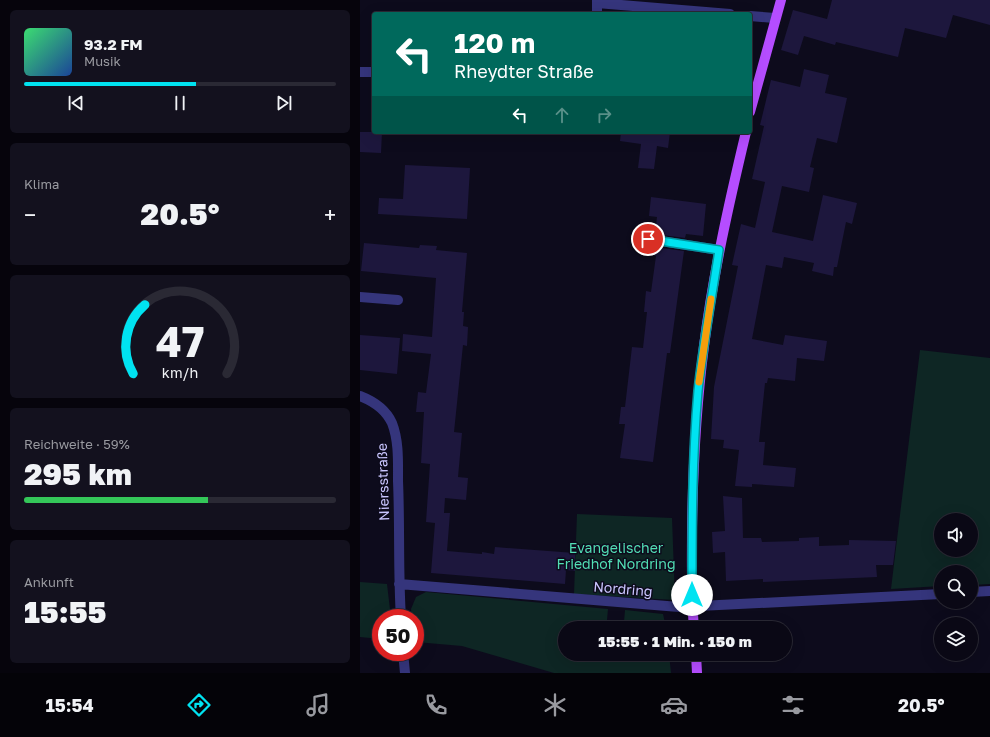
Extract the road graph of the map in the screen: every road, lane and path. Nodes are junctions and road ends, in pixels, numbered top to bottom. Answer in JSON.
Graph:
{"nodes":[{"id":1,"x":781,"y":0,"type":"edge"},
{"id":2,"x":597,"y":1,"type":"edge"},
{"id":3,"x":597,"y":12,"type":"edge"},
{"id":4,"x":710,"y":12,"type":"edge"},
{"id":5,"x":752,"y":16,"type":"edge"},
{"id":6,"x":775,"y":18,"type":"junction"},
{"id":7,"x":360,"y":72,"type":"edge"},
{"id":8,"x":372,"y":72,"type":"edge"},
{"id":9,"x":752,"y":101,"type":"edge"},
{"id":10,"x":746,"y":134,"type":"edge"},
{"id":11,"x":648,"y":239,"type":"dead end"},
{"id":12,"x":719,"y":250,"type":"junction"},
{"id":13,"x":360,"y":297,"type":"edge"},
{"id":14,"x":398,"y":300,"type":"dead end"},
{"id":15,"x":360,"y":396,"type":"edge"},
{"id":16,"x":398,"y":584,"type":"junction"},
{"id":17,"x":990,"y":591,"type":"edge"},
{"id":18,"x":978,"y":592,"type":"edge"},
{"id":19,"x":934,"y":594,"type":"edge"},
{"id":20,"x":692,"y":606,"type":"junction"},
{"id":21,"x":400,"y":609,"type":"edge"},
{"id":22,"x":693,"y":621,"type":"edge"},
{"id":23,"x":403,"y":661,"type":"edge"},
{"id":24,"x":696,"y":661,"type":"edge"},
{"id":25,"x":404,"y":673,"type":"edge"},
{"id":26,"x":697,"y":673,"type":"edge"}],
"edges":[{"from":1,"to":6,"type":"main road"},
{"from":2,"to":3,"type":"street"},
{"from":2,"to":4,"type":"street"},
{"from":5,"to":6,"type":"street"},
{"from":6,"to":9,"type":"main road"},
{"from":7,"to":8,"type":"street"},
{"from":10,"to":12,"type":"main road"},
{"from":11,"to":12,"type":"street"},
{"from":12,"to":20,"type":"main road"},
{"from":13,"to":14,"type":"street"},
{"from":15,"to":16,"type":"street","name":"Niersstraße"},
{"from":16,"to":20,"type":"street","name":"Nordring"},
{"from":16,"to":21,"type":"street","name":"Niersstraße"},
{"from":17,"to":18,"type":"street"},
{"from":19,"to":20,"type":"street","name":"Nordring"},
{"from":20,"to":22,"type":"main road"},
{"from":23,"to":25,"type":"street"},
{"from":24,"to":26,"type":"main road"}]}
